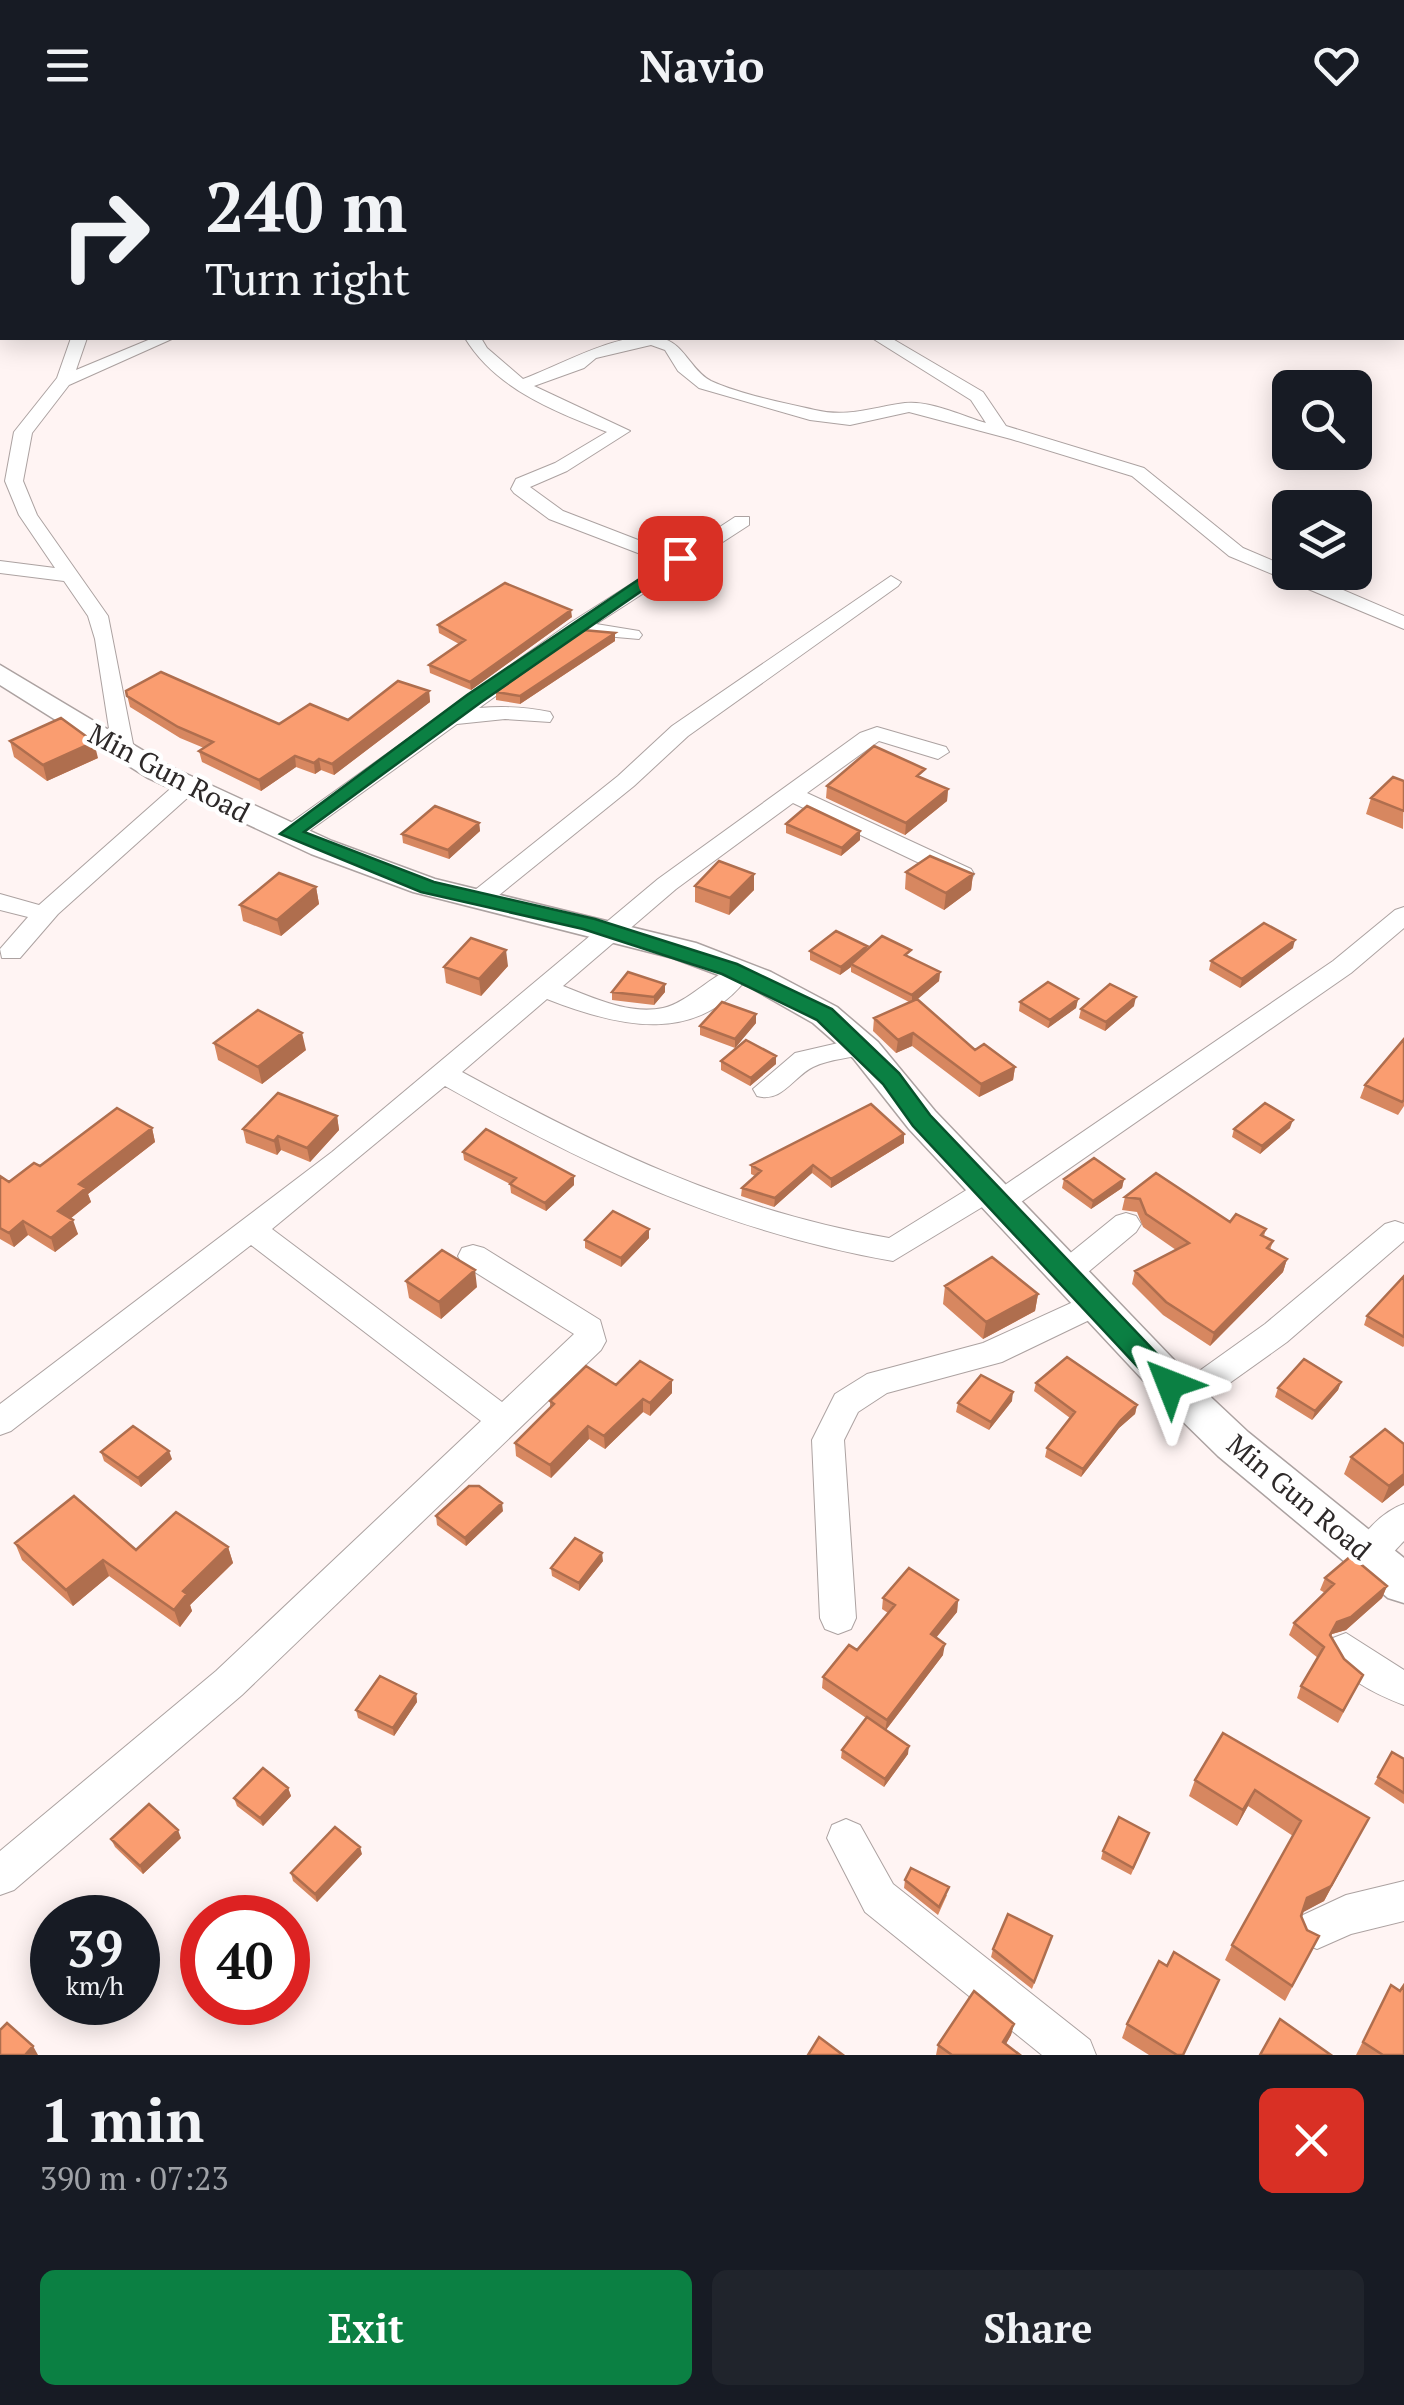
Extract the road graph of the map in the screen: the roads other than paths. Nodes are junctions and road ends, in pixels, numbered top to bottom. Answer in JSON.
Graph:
{"nodes":[{"id":1,"x":78,"y":340,"type":"edge"},
{"id":2,"x":161,"y":340,"type":"edge"},
{"id":3,"x":473,"y":340,"type":"edge"},
{"id":4,"x":883,"y":340,"type":"edge"},
{"id":5,"x":62,"y":382,"type":"junction"},
{"id":6,"x":521,"y":385,"type":"junction"},
{"id":7,"x":1009,"y":434,"type":"junction"},
{"id":8,"x":7,"y":470,"type":"edge"},
{"id":9,"x":742,"y":521,"type":"dead end"},
{"id":10,"x":676,"y":562,"type":"junction"},
{"id":11,"x":0,"y":567,"type":"edge"},
{"id":12,"x":73,"y":576,"type":"junction"},
{"id":13,"x":890,"y":582,"type":"dead end"},
{"id":14,"x":1404,"y":622,"type":"edge"},
{"id":15,"x":577,"y":627,"type":"junction"},
{"id":16,"x":632,"y":635,"type":"dead end"},
{"id":17,"x":0,"y":673,"type":"edge"},
{"id":18,"x":542,"y":717,"type":"dead end"},
{"id":19,"x":449,"y":718,"type":"junction"},
{"id":20,"x":938,"y":752,"type":"dead end"},
{"id":21,"x":124,"y":754,"type":"junction"},
{"id":22,"x":186,"y":787,"type":"junction"},
{"id":23,"x":791,"y":794,"type":"junction"},
{"id":24,"x":290,"y":834,"type":"junction"},
{"id":25,"x":971,"y":879,"type":"edge"},
{"id":26,"x":479,"y":899,"type":"junction"},
{"id":27,"x":0,"y":902,"type":"edge"},
{"id":28,"x":46,"y":914,"type":"junction"},
{"id":29,"x":1404,"y":915,"type":"edge"},
{"id":30,"x":610,"y":930,"type":"junction"},
{"id":31,"x":12,"y":952,"type":"dead end"},
{"id":32,"x":738,"y":973,"type":"junction"},
{"id":33,"x":546,"y":989,"type":"junction"},
{"id":34,"x":860,"y":1047,"type":"junction"},
{"id":35,"x":444,"y":1074,"type":"junction"},
{"id":36,"x":767,"y":1088,"type":"dead end"},
{"id":37,"x":992,"y":1197,"type":"junction"},
{"id":38,"x":1126,"y":1224,"type":"dead end"},
{"id":39,"x":252,"y":1229,"type":"junction"},
{"id":40,"x":1396,"y":1232,"type":"dead end"},
{"id":41,"x":473,"y":1256,"type":"dead end"},
{"id":42,"x":1064,"y":1275,"type":"junction"},
{"id":43,"x":1093,"y":1305,"type":"junction"},
{"id":44,"x":1184,"y":1398,"type":"junction"},
{"id":45,"x":504,"y":1421,"type":"junction"},
{"id":46,"x":0,"y":1422,"type":"edge"},
{"id":47,"x":1404,"y":1518,"type":"edge"},
{"id":48,"x":1368,"y":1555,"type":"junction"},
{"id":49,"x":1404,"y":1584,"type":"edge"},
{"id":50,"x":838,"y":1618,"type":"dead end"},
{"id":51,"x":1346,"y":1649,"type":"dead end"},
{"id":52,"x":1404,"y":1688,"type":"edge"},
{"id":53,"x":846,"y":1838,"type":"dead end"},
{"id":54,"x":0,"y":1876,"type":"edge"},
{"id":55,"x":1404,"y":1901,"type":"edge"},
{"id":56,"x":1316,"y":1929,"type":"edge"},
{"id":57,"x":1074,"y":2055,"type":"edge"}],
"edges":[{"from":1,"to":5,"type":"street"},
{"from":2,"to":5,"type":"street"},
{"from":3,"to":6,"type":"street"},
{"from":4,"to":7,"type":"street"},
{"from":5,"to":8,"type":"street"},
{"from":6,"to":7,"type":"street"},
{"from":6,"to":10,"type":"street"},
{"from":7,"to":14,"type":"street"},
{"from":8,"to":12,"type":"street"},
{"from":9,"to":10,"type":"street"},
{"from":10,"to":15,"type":"street"},
{"from":11,"to":12,"type":"street"},
{"from":12,"to":21,"type":"street"},
{"from":13,"to":26,"type":"street"},
{"from":15,"to":16,"type":"street"},
{"from":15,"to":19,"type":"street"},
{"from":17,"to":21,"type":"street","name":"Min Gun Road"},
{"from":18,"to":19,"type":"street"},
{"from":19,"to":24,"type":"street"},
{"from":20,"to":23,"type":"street"},
{"from":21,"to":22,"type":"street","name":"Min Gun Road"},
{"from":22,"to":24,"type":"street","name":"Min Gun Road"},
{"from":22,"to":28,"type":"street"},
{"from":23,"to":25,"type":"street"},
{"from":23,"to":30,"type":"street"},
{"from":24,"to":26,"type":"street","name":"Min Gun Road"},
{"from":26,"to":30,"type":"street","name":"Min Gun Road"},
{"from":27,"to":28,"type":"street"},
{"from":28,"to":31,"type":"street"},
{"from":29,"to":37,"type":"street"},
{"from":30,"to":32,"type":"street","name":"Min Gun Road"},
{"from":30,"to":33,"type":"street"},
{"from":32,"to":33,"type":"street"},
{"from":32,"to":34,"type":"street","name":"Min Gun Road"},
{"from":33,"to":35,"type":"street"},
{"from":34,"to":36,"type":"street"},
{"from":34,"to":37,"type":"street","name":"Min Gun Road"},
{"from":35,"to":37,"type":"street"},
{"from":35,"to":39,"type":"street"},
{"from":37,"to":42,"type":"street","name":"Min Gun Road"},
{"from":38,"to":42,"type":"street"},
{"from":39,"to":45,"type":"street"},
{"from":39,"to":46,"type":"street"},
{"from":40,"to":44,"type":"street"},
{"from":41,"to":45,"type":"street"},
{"from":42,"to":43,"type":"street","name":"Min Gun Road"},
{"from":43,"to":44,"type":"street","name":"Min Gun Road"},
{"from":43,"to":50,"type":"street"},
{"from":44,"to":48,"type":"street","name":"Min Gun Road"},
{"from":45,"to":54,"type":"street"},
{"from":47,"to":48,"type":"street"},
{"from":48,"to":49,"type":"street","name":"Min Gun Road"},
{"from":51,"to":52,"type":"street"},
{"from":53,"to":57,"type":"street"},
{"from":55,"to":56,"type":"street"}]}
